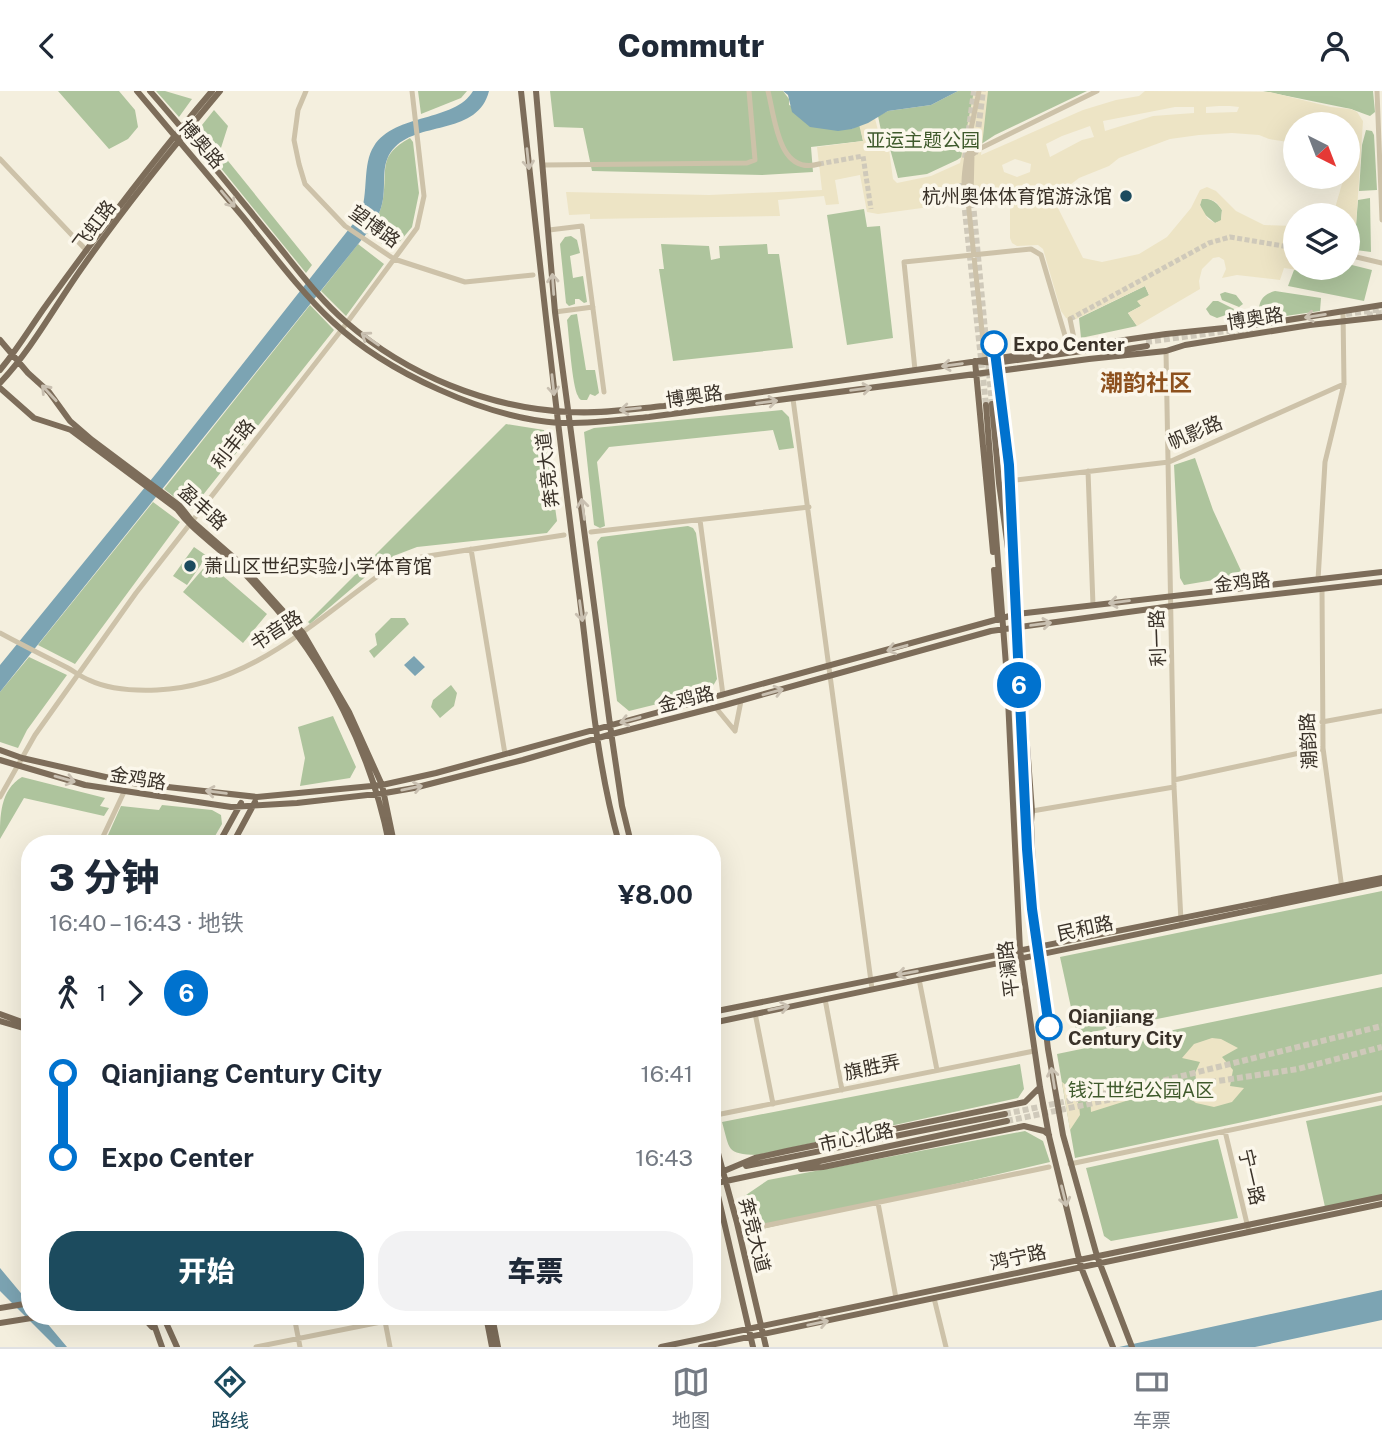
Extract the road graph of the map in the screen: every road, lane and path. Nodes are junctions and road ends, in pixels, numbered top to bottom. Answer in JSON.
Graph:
{"nodes":[{"id":1,"x":137,"y":91,"type":"edge"},
{"id":2,"x":150,"y":91,"type":"edge"},
{"id":3,"x":212,"y":91,"type":"edge"},
{"id":4,"x":220,"y":91,"type":"edge"},
{"id":5,"x":306,"y":91,"type":"edge"},
{"id":6,"x":412,"y":91,"type":"edge"},
{"id":7,"x":521,"y":91,"type":"edge"},
{"id":8,"x":536,"y":91,"type":"edge"},
{"id":9,"x":749,"y":91,"type":"edge"},
{"id":10,"x":768,"y":91,"type":"edge"},
{"id":11,"x":979,"y":91,"type":"edge"},
{"id":12,"x":1097,"y":91,"type":"edge"},
{"id":13,"x":1377,"y":91,"type":"edge"},
{"id":14,"x":184,"y":129,"type":"junction"},
{"id":15,"x":177,"y":138,"type":"junction"},
{"id":16,"x":0,"y":159,"type":"edge"},
{"id":17,"x":819,"y":164,"type":"tunnel mouth"},
{"id":18,"x":544,"y":165,"type":"junction"},
{"id":19,"x":967,"y":183,"type":"tunnel mouth"},
{"id":20,"x":1382,"y":220,"type":"edge"},
{"id":21,"x":549,"y":230,"type":"junction"},
{"id":22,"x":87,"y":251,"type":"junction"},
{"id":23,"x":974,"y":256,"type":"junction"},
{"id":24,"x":1360,"y":258,"type":"edge"},
{"id":25,"x":394,"y":259,"type":"junction"},
{"id":26,"x":1382,"y":263,"type":"edge"},
{"id":27,"x":533,"y":275,"type":"dead end"},
{"id":28,"x":1382,"y":305,"type":"edge"},
{"id":29,"x":593,"y":307,"type":"junction"},
{"id":30,"x":1343,"y":311,"type":"junction"},
{"id":31,"x":555,"y":312,"type":"junction"},
{"id":32,"x":1382,"y":317,"type":"edge"},
{"id":33,"x":1070,"y":319,"type":"dead end"},
{"id":34,"x":1345,"y":321,"type":"junction"},
{"id":35,"x":347,"y":323,"type":"junction"},
{"id":36,"x":342,"y":330,"type":"junction"},
{"id":37,"x":0,"y":340,"type":"edge"},
{"id":38,"x":1072,"y":348,"type":"junction"},
{"id":39,"x":1166,"y":351,"type":"junction"},
{"id":40,"x":13,"y":355,"type":"junction"},
{"id":41,"x":985,"y":359,"type":"junction"},
{"id":42,"x":995,"y":360,"type":"junction"},
{"id":43,"x":975,"y":361,"type":"junction"},
{"id":44,"x":19,"y":362,"type":"junction"},
{"id":45,"x":1055,"y":363,"type":"junction"},
{"id":46,"x":0,"y":370,"type":"edge"},
{"id":47,"x":915,"y":370,"type":"junction"},
{"id":48,"x":996,"y":372,"type":"junction"},
{"id":49,"x":976,"y":374,"type":"junction"},
{"id":50,"x":1344,"y":384,"type":"junction"},
{"id":51,"x":0,"y":386,"type":"edge"},
{"id":52,"x":604,"y":392,"type":"dead end"},
{"id":53,"x":793,"y":398,"type":"junction"},
{"id":54,"x":556,"y":411,"type":"junction"},
{"id":55,"x":569,"y":412,"type":"junction"},
{"id":56,"x":571,"y":422,"type":"junction"},
{"id":57,"x":558,"y":423,"type":"junction"},
{"id":58,"x":1169,"y":462,"type":"junction"},
{"id":59,"x":1088,"y":471,"type":"junction"},
{"id":60,"x":1007,"y":481,"type":"junction"},
{"id":61,"x":809,"y":507,"type":"junction"},
{"id":62,"x":700,"y":520,"type":"junction"},
{"id":63,"x":190,"y":523,"type":"junction"},
{"id":64,"x":591,"y":532,"type":"dead end"},
{"id":65,"x":564,"y":535,"type":"dead end"},
{"id":66,"x":1008,"y":542,"type":"junction"},
{"id":67,"x":471,"y":549,"type":"junction"},
{"id":68,"x":1382,"y":572,"type":"edge"},
{"id":69,"x":1318,"y":580,"type":"junction"},
{"id":70,"x":1382,"y":582,"type":"edge"},
{"id":71,"x":1322,"y":589,"type":"junction"},
{"id":72,"x":1171,"y":595,"type":"junction"},
{"id":73,"x":1093,"y":605,"type":"junction"},
{"id":74,"x":1172,"y":606,"type":"junction"},
{"id":75,"x":1017,"y":614,"type":"junction"},
{"id":76,"x":1000,"y":619,"type":"junction"},
{"id":77,"x":1018,"y":627,"type":"junction"},
{"id":78,"x":1002,"y":629,"type":"junction"},
{"id":79,"x":0,"y":633,"type":"edge"},
{"id":80,"x":301,"y":635,"type":"junction"},
{"id":81,"x":830,"y":666,"type":"junction"},
{"id":82,"x":78,"y":674,"type":"junction"},
{"id":83,"x":831,"y":676,"type":"junction"},
{"id":84,"x":723,"y":695,"type":"junction"},
{"id":85,"x":741,"y":701,"type":"junction"},
{"id":86,"x":716,"y":708,"type":"junction"},
{"id":87,"x":1382,"y":711,"type":"edge"},
{"id":88,"x":1322,"y":722,"type":"junction"},
{"id":89,"x":610,"y":725,"type":"junction"},
{"id":90,"x":597,"y":728,"type":"junction"},
{"id":91,"x":612,"y":734,"type":"junction"},
{"id":92,"x":598,"y":737,"type":"junction"},
{"id":93,"x":1323,"y":748,"type":"junction"},
{"id":94,"x":0,"y":750,"type":"edge"},
{"id":95,"x":505,"y":754,"type":"junction"},
{"id":96,"x":22,"y":758,"type":"junction"},
{"id":97,"x":0,"y":760,"type":"edge"},
{"id":98,"x":18,"y":766,"type":"junction"},
{"id":99,"x":1174,"y":783,"type":"junction"},
{"id":100,"x":378,"y":786,"type":"junction"},
{"id":101,"x":124,"y":792,"type":"junction"},
{"id":102,"x":381,"y":794,"type":"junction"},
{"id":103,"x":244,"y":795,"type":"junction"},
{"id":104,"x":0,"y":797,"type":"edge"},
{"id":105,"x":256,"y":801,"type":"junction"},
{"id":106,"x":240,"y":806,"type":"junction"},
{"id":107,"x":1032,"y":811,"type":"junction"},
{"id":108,"x":104,"y":835,"type":"edge"},
{"id":109,"x":224,"y":835,"type":"edge"},
{"id":110,"x":237,"y":835,"type":"edge"},
{"id":111,"x":388,"y":835,"type":"edge"},
{"id":112,"x":392,"y":835,"type":"edge"},
{"id":113,"x":617,"y":835,"type":"edge"},
{"id":114,"x":629,"y":835,"type":"edge"},
{"id":115,"x":1382,"y":881,"type":"edge"},
{"id":116,"x":1342,"y":889,"type":"junction"},
{"id":117,"x":1181,"y":922,"type":"junction"},
{"id":118,"x":1020,"y":950,"type":"junction"},
{"id":119,"x":1037,"y":951,"type":"junction"},
{"id":120,"x":1021,"y":958,"type":"junction"},
{"id":121,"x":871,"y":979,"type":"junction"},
{"id":122,"x":919,"y":979,"type":"junction"},
{"id":123,"x":872,"y":989,"type":"junction"},
{"id":124,"x":825,"y":999,"type":"junction"},
{"id":125,"x":721,"y":1010,"type":"edge"},
{"id":126,"x":755,"y":1013,"type":"junction"},
{"id":127,"x":0,"y":1014,"type":"edge"},
{"id":128,"x":0,"y":1021,"type":"edge"},
{"id":129,"x":721,"y":1021,"type":"edge"},
{"id":130,"x":21,"y":1024,"type":"edge"},
{"id":131,"x":21,"y":1026,"type":"edge"},
{"id":132,"x":1034,"y":1051,"type":"junction"},
{"id":133,"x":937,"y":1070,"type":"junction"},
{"id":134,"x":1040,"y":1087,"type":"junction"},
{"id":135,"x":842,"y":1090,"type":"junction"},
{"id":136,"x":1382,"y":1098,"type":"edge"},
{"id":137,"x":774,"y":1104,"type":"junction"},
{"id":138,"x":721,"y":1114,"type":"edge"},
{"id":139,"x":1225,"y":1131,"type":"junction"},
{"id":140,"x":1049,"y":1136,"type":"junction"},
{"id":141,"x":721,"y":1164,"type":"edge"},
{"id":142,"x":1070,"y":1164,"type":"junction"},
{"id":143,"x":1049,"y":1167,"type":"dead end"},
{"id":144,"x":723,"y":1171,"type":"junction"},
{"id":145,"x":767,"y":1173,"type":"junction"},
{"id":146,"x":726,"y":1182,"type":"junction"},
{"id":147,"x":721,"y":1183,"type":"edge"},
{"id":148,"x":1382,"y":1197,"type":"edge"},
{"id":149,"x":878,"y":1203,"type":"junction"},
{"id":150,"x":1382,"y":1204,"type":"edge"},
{"id":151,"x":721,"y":1212,"type":"edge"},
{"id":152,"x":759,"y":1227,"type":"dead end"},
{"id":153,"x":1248,"y":1229,"type":"junction"},
{"id":154,"x":1097,"y":1256,"type":"junction"},
{"id":155,"x":1080,"y":1263,"type":"junction"},
{"id":156,"x":1101,"y":1264,"type":"junction"},
{"id":157,"x":896,"y":1298,"type":"junction"},
{"id":158,"x":934,"y":1298,"type":"junction"},
{"id":159,"x":21,"y":1304,"type":"edge"},
{"id":160,"x":0,"y":1308,"type":"edge"},
{"id":161,"x":21,"y":1320,"type":"edge"},
{"id":162,"x":0,"y":1323,"type":"edge"},
{"id":163,"x":149,"y":1325,"type":"edge"},
{"id":164,"x":154,"y":1325,"type":"edge"},
{"id":165,"x":167,"y":1325,"type":"edge"},
{"id":166,"x":168,"y":1325,"type":"edge"},
{"id":167,"x":296,"y":1325,"type":"edge"},
{"id":168,"x":359,"y":1325,"type":"edge"},
{"id":169,"x":386,"y":1325,"type":"edge"},
{"id":170,"x":488,"y":1325,"type":"edge"},
{"id":171,"x":494,"y":1325,"type":"edge"},
{"id":172,"x":762,"y":1326,"type":"junction"},
{"id":173,"x":168,"y":1328,"type":"junction"},
{"id":174,"x":156,"y":1333,"type":"junction"},
{"id":175,"x":751,"y":1333,"type":"junction"},
{"id":176,"x":763,"y":1335,"type":"junction"},
{"id":177,"x":298,"y":1339,"type":"junction"},
{"id":178,"x":1113,"y":1346,"type":"edge"},
{"id":179,"x":162,"y":1347,"type":"edge"},
{"id":180,"x":177,"y":1347,"type":"edge"},
{"id":181,"x":256,"y":1347,"type":"edge"},
{"id":182,"x":300,"y":1347,"type":"edge"},
{"id":183,"x":390,"y":1347,"type":"edge"},
{"id":184,"x":492,"y":1347,"type":"edge"},
{"id":185,"x":499,"y":1347,"type":"edge"},
{"id":186,"x":661,"y":1347,"type":"edge"},
{"id":187,"x":701,"y":1347,"type":"edge"},
{"id":188,"x":753,"y":1347,"type":"edge"},
{"id":189,"x":766,"y":1347,"type":"edge"},
{"id":190,"x":946,"y":1347,"type":"edge"},
{"id":191,"x":1132,"y":1347,"type":"edge"}],
"edges":[{"from":1,"to":15,"type":"main road","name":"博奥路"},
{"from":2,"to":14,"type":"main road","name":"博奥路"},
{"from":3,"to":14,"type":"main road","name":"飞虹路"},
{"from":4,"to":14,"type":"main road","name":"飞虹路"},
{"from":5,"to":25,"type":"street","name":"望博路"},
{"from":6,"to":25,"type":"street","name":"利丰路"},
{"from":7,"to":54,"type":"main road","name":"奔竞大道","one_way":true},
{"from":8,"to":18,"type":"main road","name":"奔竞大道"},
{"from":9,"to":18,"type":"street"},
{"from":10,"to":17,"type":"street"},
{"from":11,"to":19,"type":"street","bridge":true},
{"from":12,"to":23,"type":"street"},
{"from":13,"to":20,"type":"street"},
{"from":14,"to":15,"type":"main road","name":"飞虹路"},
{"from":14,"to":35,"type":"main road","name":"博奥路"},
{"from":15,"to":22,"type":"main road","name":"飞虹路"},
{"from":15,"to":36,"type":"main road","name":"博奥路","one_way":true},
{"from":15,"to":44,"type":"main road","name":"飞虹路"},
{"from":16,"to":22,"type":"street"},
{"from":18,"to":21,"type":"main road","name":"奔竞大道"},
{"from":21,"to":29,"type":"street"},
{"from":31,"to":21,"type":"main road","name":"奔竞大道","one_way":true},
{"from":22,"to":40,"type":"main road","name":"飞虹路"},
{"from":23,"to":38,"type":"street"},
{"from":23,"to":41,"type":"street"},
{"from":23,"to":47,"type":"street"},
{"from":24,"to":26,"type":"street"},
{"from":25,"to":27,"type":"street","name":"望博路"},
{"from":25,"to":35,"type":"street","name":"利丰路"},
{"from":28,"to":30,"type":"main road","name":"博奥路"},
{"from":29,"to":31,"type":"street"},
{"from":29,"to":52,"type":"street"},
{"from":30,"to":34,"type":"street"},
{"from":30,"to":38,"type":"main road","name":"博奥路","one_way":true},
{"from":31,"to":55,"type":"main road","name":"奔竞大道"},
{"from":32,"to":34,"type":"main road","name":"博奥路"},
{"from":33,"to":38,"type":"street"},
{"from":34,"to":39,"type":"main road","name":"博奥路"},
{"from":34,"to":50,"type":"street"},
{"from":35,"to":36,"type":"street","name":"利丰路"},
{"from":54,"to":35,"type":"main road","name":"博奥路","one_way":true},
{"from":36,"to":57,"type":"main road","name":"博奥路"},
{"from":36,"to":63,"type":"street","name":"利丰路"},
{"from":37,"to":40,"type":"main road","name":"盈丰路"},
{"from":38,"to":42,"type":"main road","name":"博奥路"},
{"from":39,"to":45,"type":"main road","name":"博奥路"},
{"from":39,"to":58,"type":"street","name":"利一路"},
{"from":40,"to":44,"type":"main road","name":"盈丰路"},
{"from":40,"to":46,"type":"main road","name":"飞虹路"},
{"from":41,"to":42,"type":"main road","name":"博奥路"},
{"from":41,"to":43,"type":"main road","name":"博奥路"},
{"from":42,"to":43,"type":"main road"},
{"from":42,"to":45,"type":"main road"},
{"from":42,"to":48,"type":"main road"},
{"from":43,"to":47,"type":"main road","name":"博奥路","one_way":true},
{"from":43,"to":49,"type":"main road"},
{"from":44,"to":51,"type":"main road","name":"飞虹路"},
{"from":63,"to":44,"type":"main road","name":"盈丰路","one_way":true},
{"from":45,"to":48,"type":"main road","name":"博奥路"},
{"from":47,"to":55,"type":"main road","name":"博奥路","one_way":true},
{"from":48,"to":49,"type":"main road","name":"博奥路"},
{"from":48,"to":60,"type":"main road"},
{"from":53,"to":49,"type":"main road","name":"博奥路","one_way":true},
{"from":49,"to":76,"type":"main road"},
{"from":50,"to":58,"type":"street","name":"帆影路"},
{"from":50,"to":69,"type":"street"},
{"from":51,"to":63,"type":"main road","name":"盈丰路"},
{"from":56,"to":53,"type":"main road","name":"博奥路","one_way":true},
{"from":53,"to":61,"type":"street"},
{"from":54,"to":55,"type":"main road","name":"博奥路"},
{"from":54,"to":57,"type":"main road","name":"奔竞大道"},
{"from":55,"to":56,"type":"main road","name":"奔竞大道"},
{"from":56,"to":57,"type":"main road","name":"博奥路"},
{"from":89,"to":56,"type":"main road","name":"奔竞大道","one_way":true},
{"from":57,"to":90,"type":"main road","name":"奔竞大道","one_way":true},
{"from":58,"to":59,"type":"street","name":"帆影路"},
{"from":58,"to":72,"type":"street","name":"利一路"},
{"from":59,"to":60,"type":"street","name":"帆影路"},
{"from":59,"to":73,"type":"street"},
{"from":60,"to":66,"type":"main road"},
{"from":61,"to":62,"type":"street"},
{"from":61,"to":81,"type":"street"},
{"from":62,"to":64,"type":"street"},
{"from":62,"to":84,"type":"street"},
{"from":63,"to":80,"type":"main road","name":"盈丰路"},
{"from":63,"to":82,"type":"street","name":"利丰路"},
{"from":65,"to":67,"type":"street","name":"书音路"},
{"from":66,"to":75,"type":"main road","name":"平澜路"},
{"from":66,"to":76,"type":"main road"},
{"from":67,"to":80,"type":"street","name":"书音路"},
{"from":67,"to":95,"type":"street"},
{"from":68,"to":69,"type":"main road","name":"金鸡路"},
{"from":69,"to":72,"type":"main road","name":"金鸡路"},
{"from":70,"to":71,"type":"main road","name":"金鸡路"},
{"from":71,"to":74,"type":"main road","name":"金鸡路"},
{"from":71,"to":88,"type":"street","name":"潮韵路"},
{"from":72,"to":73,"type":"main road","name":"金鸡路","one_way":true},
{"from":72,"to":74,"type":"street","name":"利一路"},
{"from":73,"to":75,"type":"main road","name":"金鸡路"},
{"from":77,"to":74,"type":"main road","name":"金鸡路","one_way":true},
{"from":74,"to":99,"type":"street","name":"利一路"},
{"from":75,"to":76,"type":"main road","name":"金鸡路"},
{"from":75,"to":77,"type":"main road","name":"平澜路"},
{"from":76,"to":78,"type":"main road","name":"平澜路"},
{"from":76,"to":81,"type":"main road","name":"金鸡路","one_way":true},
{"from":77,"to":78,"type":"main road","name":"金鸡路"},
{"from":77,"to":107,"type":"main road","name":"平澜路"},
{"from":78,"to":83,"type":"main road","name":"金鸡路"},
{"from":78,"to":118,"type":"main road","name":"平澜路"},
{"from":79,"to":82,"type":"street","name":"书音路"},
{"from":80,"to":82,"type":"street","name":"书音路"},
{"from":80,"to":100,"type":"main road","name":"盈丰路"},
{"from":81,"to":83,"type":"street"},
{"from":81,"to":84,"type":"main road","name":"金鸡路"},
{"from":82,"to":96,"type":"street","name":"利丰路"},
{"from":85,"to":83,"type":"main road","name":"金鸡路","one_way":true},
{"from":83,"to":121,"type":"street"},
{"from":84,"to":89,"type":"main road","name":"金鸡路","one_way":true},
{"from":85,"to":86,"type":"main road","name":"金鸡路"},
{"from":85,"to":86,"type":"street"},
{"from":86,"to":91,"type":"main road","name":"金鸡路"},
{"from":87,"to":88,"type":"street"},
{"from":88,"to":93,"type":"street","name":"潮韵路"},
{"from":89,"to":90,"type":"main road","name":"金鸡路"},
{"from":89,"to":91,"type":"main road","name":"奔竞大道"},
{"from":90,"to":92,"type":"main road","name":"奔竞大道"},
{"from":90,"to":95,"type":"main road","name":"金鸡路"},
{"from":91,"to":92,"type":"main road","name":"金鸡路"},
{"from":91,"to":114,"type":"main road","name":"奔竞大道"},
{"from":102,"to":92,"type":"main road","name":"金鸡路","one_way":true},
{"from":92,"to":113,"type":"main road","name":"奔竞大道"},
{"from":93,"to":99,"type":"street"},
{"from":93,"to":116,"type":"street","name":"潮韵路"},
{"from":94,"to":96,"type":"main road","name":"金鸡路"},
{"from":95,"to":100,"type":"main road","name":"金鸡路"},
{"from":96,"to":98,"type":"street","name":"利丰路"},
{"from":103,"to":96,"type":"main road","name":"金鸡路","one_way":true},
{"from":97,"to":98,"type":"main road","name":"金鸡路"},
{"from":98,"to":101,"type":"main road","name":"金鸡路","one_way":true},
{"from":98,"to":104,"type":"street","name":"利丰路"},
{"from":99,"to":107,"type":"street"},
{"from":99,"to":117,"type":"street","name":"利一路"},
{"from":100,"to":102,"type":"main road","name":"盈丰路"},
{"from":100,"to":105,"type":"main road","name":"金鸡路"},
{"from":101,"to":106,"type":"main road","name":"金鸡路"},
{"from":101,"to":108,"type":"street"},
{"from":102,"to":105,"type":"main road","name":"金鸡路"},
{"from":102,"to":111,"type":"main road","name":"盈丰路"},
{"from":102,"to":112,"type":"main road","name":"盈丰路"},
{"from":103,"to":105,"type":"main road","name":"金鸡路"},
{"from":103,"to":106,"type":"main road"},
{"from":105,"to":106,"type":"main road","name":"金鸡路"},
{"from":105,"to":110,"type":"main road"},
{"from":106,"to":109,"type":"main road"},
{"from":107,"to":119,"type":"main road","name":"平澜路"},
{"from":115,"to":116,"type":"main road","name":"民和路"},
{"from":116,"to":117,"type":"main road","name":"民和路"},
{"from":117,"to":119,"type":"main road","name":"民和路"},
{"from":118,"to":119,"type":"main road","name":"民和路"},
{"from":118,"to":120,"type":"main road","name":"平澜路"},
{"from":118,"to":121,"type":"main road","name":"民和路","one_way":true},
{"from":119,"to":120,"type":"main road","name":"民和路"},
{"from":142,"to":119,"type":"main road","name":"平澜路","one_way":true},
{"from":120,"to":122,"type":"main road","name":"民和路"},
{"from":120,"to":132,"type":"main road","name":"平澜路"},
{"from":121,"to":123,"type":"street"},
{"from":121,"to":125,"type":"main road","name":"民和路"},
{"from":122,"to":123,"type":"main road","name":"民和路"},
{"from":122,"to":133,"type":"street"},
{"from":123,"to":124,"type":"main road","name":"民和路"},
{"from":126,"to":124,"type":"main road","name":"民和路","one_way":true},
{"from":124,"to":135,"type":"street"},
{"from":126,"to":129,"type":"main road","name":"民和路"},
{"from":126,"to":137,"type":"street"},
{"from":127,"to":130,"type":"main road"},
{"from":128,"to":131,"type":"main road"},
{"from":132,"to":133,"type":"street","name":"旗胜弄"},
{"from":132,"to":134,"type":"main road","name":"平澜路"},
{"from":133,"to":135,"type":"street","name":"旗胜弄"},
{"from":134,"to":140,"type":"main road","name":"平澜路"},
{"from":134,"to":144,"type":"main road"},
{"from":135,"to":137,"type":"street","name":"旗胜弄"},
{"from":136,"to":139,"type":"street"},
{"from":137,"to":138,"type":"street","name":"旗胜弄"},
{"from":139,"to":142,"type":"street"},
{"from":139,"to":153,"type":"street","name":"宁一路"},
{"from":140,"to":145,"type":"main road"},
{"from":140,"to":155,"type":"main road","name":"平澜路","one_way":true},
{"from":141,"to":144,"type":"main road","name":"奔竞大道"},
{"from":142,"to":154,"type":"main road","name":"平澜路"},
{"from":143,"to":149,"type":"street"},
{"from":144,"to":145,"type":"main road","name":"市心北路"},
{"from":144,"to":146,"type":"main road","name":"奔竞大道"},
{"from":145,"to":146,"type":"main road","name":"市心北路"},
{"from":146,"to":147,"type":"main road","name":"市心北路"},
{"from":146,"to":172,"type":"main road","name":"奔竞大道"},
{"from":148,"to":153,"type":"main road","name":"鸿宁路"},
{"from":149,"to":152,"type":"street"},
{"from":149,"to":157,"type":"street"},
{"from":150,"to":153,"type":"main road","name":"鸿宁路"},
{"from":151,"to":175,"type":"main road","name":"奔竞大道"},
{"from":153,"to":154,"type":"main road","name":"鸿宁路"},
{"from":153,"to":156,"type":"main road","name":"鸿宁路"},
{"from":154,"to":155,"type":"main road","name":"鸿宁路"},
{"from":154,"to":156,"type":"main road","name":"平澜路"},
{"from":155,"to":156,"type":"main road","name":"鸿宁路"},
{"from":155,"to":157,"type":"main road","name":"鸿宁路"},
{"from":155,"to":158,"type":"main road","name":"鸿宁路"},
{"from":155,"to":178,"type":"main road","name":"平澜路"},
{"from":156,"to":191,"type":"main road","name":"平澜路"},
{"from":157,"to":172,"type":"main road","name":"鸿宁路"},
{"from":176,"to":158,"type":"main road","name":"鸿宁路","one_way":true},
{"from":158,"to":190,"type":"street"},
{"from":159,"to":160,"type":"main road"},
{"from":161,"to":162,"type":"main road"},
{"from":163,"to":174,"type":"main road"},
{"from":164,"to":174,"type":"main road"},
{"from":165,"to":173,"type":"main road"},
{"from":166,"to":173,"type":"main road"},
{"from":167,"to":177,"type":"street"},
{"from":168,"to":177,"type":"street"},
{"from":169,"to":183,"type":"street"},
{"from":170,"to":184,"type":"main road"},
{"from":171,"to":185,"type":"main road"},
{"from":172,"to":175,"type":"main road","name":"鸿宁路"},
{"from":172,"to":176,"type":"main road","name":"奔竞大道"},
{"from":173,"to":180,"type":"main road"},
{"from":174,"to":179,"type":"main road"},
{"from":175,"to":176,"type":"main road","name":"鸿宁路"},
{"from":175,"to":186,"type":"main road","name":"鸿宁路"},
{"from":175,"to":187,"type":"main road","name":"鸿宁路"},
{"from":175,"to":188,"type":"main road","name":"奔竞大道"},
{"from":176,"to":189,"type":"main road","name":"奔竞大道"},
{"from":177,"to":181,"type":"street"},
{"from":177,"to":182,"type":"street"}]}
